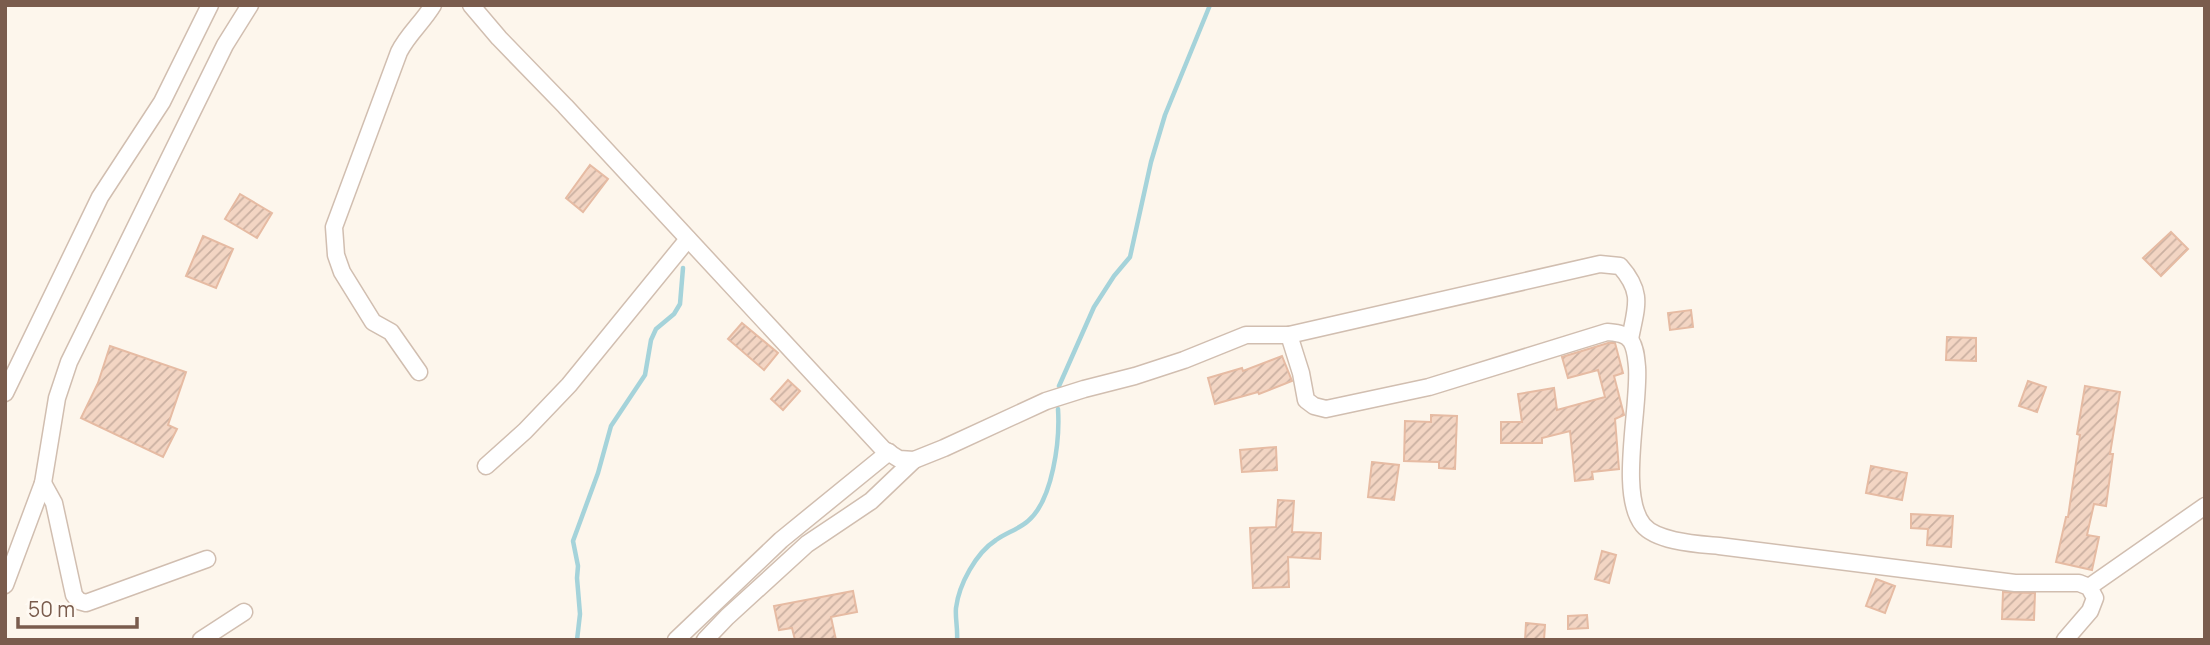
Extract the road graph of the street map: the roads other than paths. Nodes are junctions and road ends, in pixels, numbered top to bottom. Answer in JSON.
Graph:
{"nodes":[{"id":1,"x":210,"y":5,"type":"edge"},
{"id":2,"x":250,"y":5,"type":"edge"},
{"id":3,"x":433,"y":5,"type":"edge"},
{"id":4,"x":471,"y":5,"type":"edge"},
{"id":5,"x":688,"y":239,"type":"junction"},
{"id":6,"x":1289,"y":335,"type":"junction"},
{"id":7,"x":1630,"y":339,"type":"junction"},
{"id":8,"x":419,"y":372,"type":"dead end"},
{"id":9,"x":5,"y":393,"type":"edge"},
{"id":10,"x":889,"y":453,"type":"junction"},
{"id":11,"x":914,"y":460,"type":"junction"},
{"id":12,"x":486,"y":466,"type":"dead end"},
{"id":13,"x":43,"y":483,"type":"junction"},
{"id":14,"x":2205,"y":506,"type":"edge"},
{"id":15,"x":207,"y":559,"type":"dead end"},
{"id":16,"x":5,"y":585,"type":"edge"},
{"id":17,"x":2089,"y":587,"type":"junction"},
{"id":18,"x":244,"y":612,"type":"dead end"},
{"id":19,"x":201,"y":640,"type":"edge"},
{"id":20,"x":676,"y":640,"type":"edge"},
{"id":21,"x":705,"y":640,"type":"edge"},
{"id":22,"x":2065,"y":640,"type":"edge"}],
"edges":[{"from":1,"to":9,"type":"street"},
{"from":2,"to":13,"type":"street"},
{"from":3,"to":8,"type":"street"},
{"from":4,"to":5,"type":"street"},
{"from":5,"to":10,"type":"street"},
{"from":5,"to":12,"type":"street"},
{"from":6,"to":7,"type":"street"},
{"from":6,"to":7,"type":"street"},
{"from":6,"to":11,"type":"street"},
{"from":7,"to":17,"type":"street"},
{"from":10,"to":11,"type":"street"},
{"from":10,"to":20,"type":"street"},
{"from":11,"to":21,"type":"street"},
{"from":13,"to":15,"type":"street"},
{"from":13,"to":16,"type":"street"},
{"from":14,"to":17,"type":"street"},
{"from":17,"to":22,"type":"street"},
{"from":18,"to":19,"type":"street"}]}
